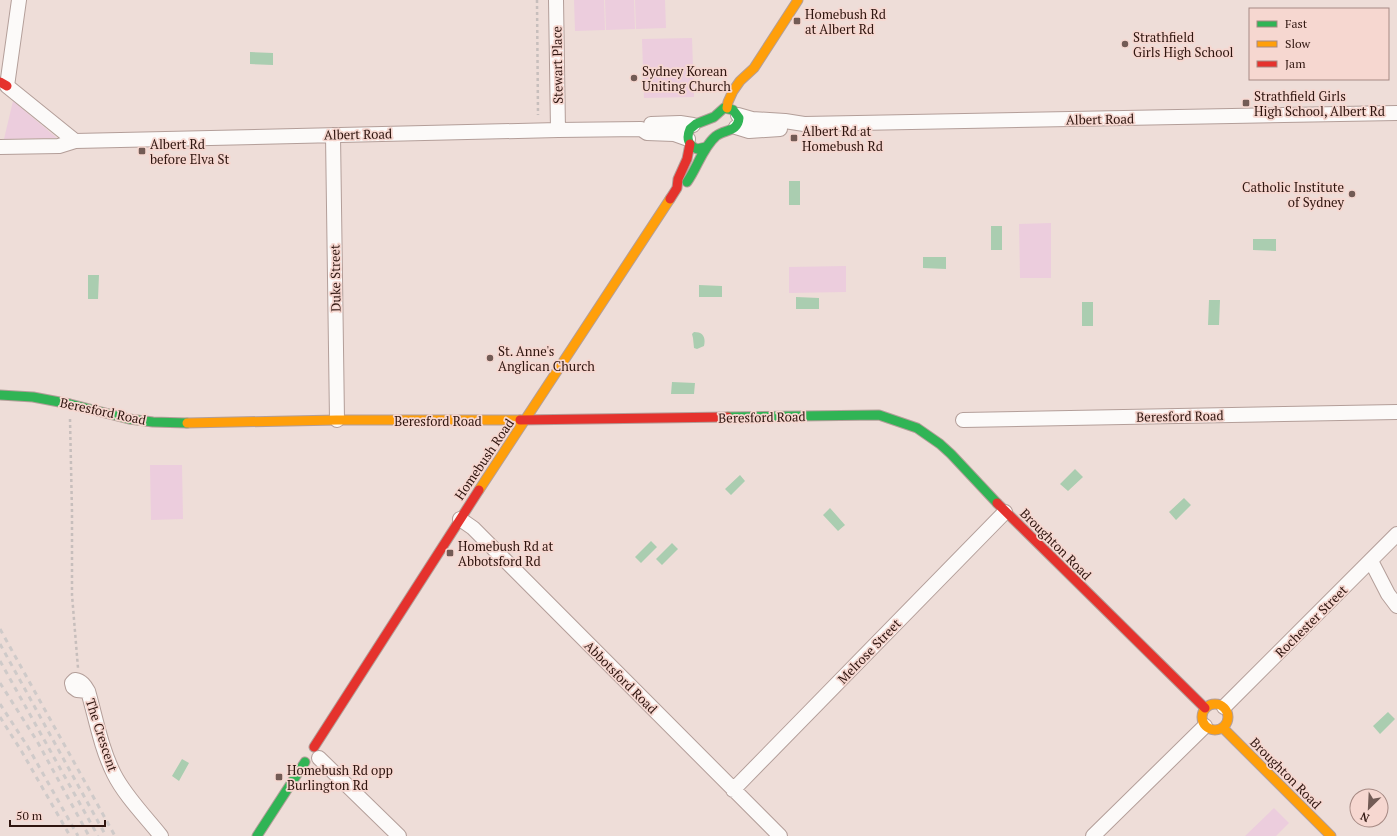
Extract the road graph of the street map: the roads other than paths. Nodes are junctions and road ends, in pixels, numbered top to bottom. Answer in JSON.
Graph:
{"nodes":[{"id":1,"x":19,"y":0,"type":"edge"},
{"id":2,"x":556,"y":0,"type":"edge"},
{"id":3,"x":798,"y":0,"type":"edge"},
{"id":4,"x":754,"y":68,"type":"junction"},
{"id":5,"x":4,"y":84,"type":"edge"},
{"id":6,"x":749,"y":86,"type":"dead end"},
{"id":7,"x":1397,"y":113,"type":"edge"},
{"id":8,"x":735,"y":114,"type":"junction"},
{"id":9,"x":693,"y":126,"type":"junction"},
{"id":10,"x":558,"y":130,"type":"junction"},
{"id":11,"x":641,"y":130,"type":"junction"},
{"id":12,"x":333,"y":135,"type":"junction"},
{"id":13,"x":75,"y":141,"type":"junction"},
{"id":14,"x":689,"y":142,"type":"junction"},
{"id":15,"x":0,"y":147,"type":"edge"},
{"id":16,"x":706,"y":148,"type":"junction"},
{"id":17,"x":677,"y":188,"type":"junction"},
{"id":18,"x":0,"y":395,"type":"edge"},
{"id":19,"x":1397,"y":412,"type":"edge"},
{"id":20,"x":879,"y":415,"type":"joint"},
{"id":21,"x":337,"y":420,"type":"junction"},
{"id":22,"x":525,"y":420,"type":"junction"},
{"id":23,"x":963,"y":420,"type":"dead end"},
{"id":24,"x":1006,"y":512,"type":"junction"},
{"id":25,"x":460,"y":518,"type":"junction"},
{"id":26,"x":1397,"y":534,"type":"edge"},
{"id":27,"x":1371,"y":561,"type":"junction"},
{"id":28,"x":1397,"y":606,"type":"edge"},
{"id":29,"x":79,"y":681,"type":"road end"},
{"id":30,"x":1224,"y":707,"type":"junction"},
{"id":31,"x":1205,"y":708,"type":"junction"},
{"id":32,"x":1205,"y":726,"type":"junction"},
{"id":33,"x":1223,"y":728,"type":"junction"},
{"id":34,"x":309,"y":754,"type":"junction"},
{"id":35,"x":733,"y":790,"type":"junction"},
{"id":36,"x":161,"y":836,"type":"edge"},
{"id":37,"x":257,"y":836,"type":"edge"},
{"id":38,"x":399,"y":836,"type":"edge"},
{"id":39,"x":780,"y":836,"type":"edge"},
{"id":40,"x":1093,"y":836,"type":"edge"},
{"id":41,"x":1331,"y":836,"type":"edge"}],
"edges":[{"from":1,"to":5,"type":"street"},
{"from":2,"to":10,"type":"street","name":"Stewart Place"},
{"from":3,"to":4,"type":"main road"},
{"from":4,"to":6,"type":"main road"},
{"from":4,"to":8,"type":"main road"},
{"from":5,"to":13,"type":"street"},
{"from":7,"to":8,"type":"street","name":"Albert Road"},
{"from":8,"to":9,"type":"main road"},
{"from":8,"to":16,"type":"main road","name":"Homebush Road"},
{"from":9,"to":11,"type":"street","name":"Albert Road"},
{"from":9,"to":14,"type":"main road","name":"Homebush Road"},
{"from":10,"to":11,"type":"street","name":"Albert Road"},
{"from":10,"to":12,"type":"street","name":"Albert Road"},
{"from":11,"to":14,"type":"street","name":"Albert Road"},
{"from":12,"to":13,"type":"street","name":"Albert Road"},
{"from":12,"to":21,"type":"street","name":"Duke Street"},
{"from":13,"to":15,"type":"street","name":"Albert Road"},
{"from":14,"to":16,"type":"main road"},
{"from":14,"to":17,"type":"main road","name":"Homebush Road"},
{"from":16,"to":17,"type":"main road","name":"Homebush Road"},
{"from":17,"to":22,"type":"main road","name":"Homebush Road"},
{"from":18,"to":21,"type":"main road","name":"Beresford Road"},
{"from":19,"to":23,"type":"street","name":"Beresford Road"},
{"from":20,"to":22,"type":"main road","name":"Beresford Road"},
{"from":20,"to":24,"type":"main road","name":"Broughton Road"},
{"from":21,"to":22,"type":"main road","name":"Beresford Road"},
{"from":22,"to":25,"type":"main road","name":"Homebush Road"},
{"from":24,"to":31,"type":"main road","name":"Broughton Road"},
{"from":24,"to":35,"type":"street","name":"Melrose Street"},
{"from":25,"to":34,"type":"main road","name":"Homebush Road"},
{"from":25,"to":35,"type":"street","name":"Abbotsford Road"},
{"from":26,"to":27,"type":"street","name":"Rochester Street"},
{"from":27,"to":28,"type":"street"},
{"from":27,"to":30,"type":"street","name":"Rochester Street"},
{"from":29,"to":36,"type":"street","name":"The Crescent"},
{"from":30,"to":31,"type":"main road"},
{"from":30,"to":33,"type":"main road"},
{"from":31,"to":32,"type":"main road"},
{"from":32,"to":33,"type":"main road"},
{"from":32,"to":40,"type":"street"},
{"from":33,"to":41,"type":"main road","name":"Broughton Road"},
{"from":34,"to":37,"type":"main road","name":"Homebush Road"},
{"from":34,"to":38,"type":"street"},
{"from":35,"to":39,"type":"street","name":"Abbotsford Road"}]}
